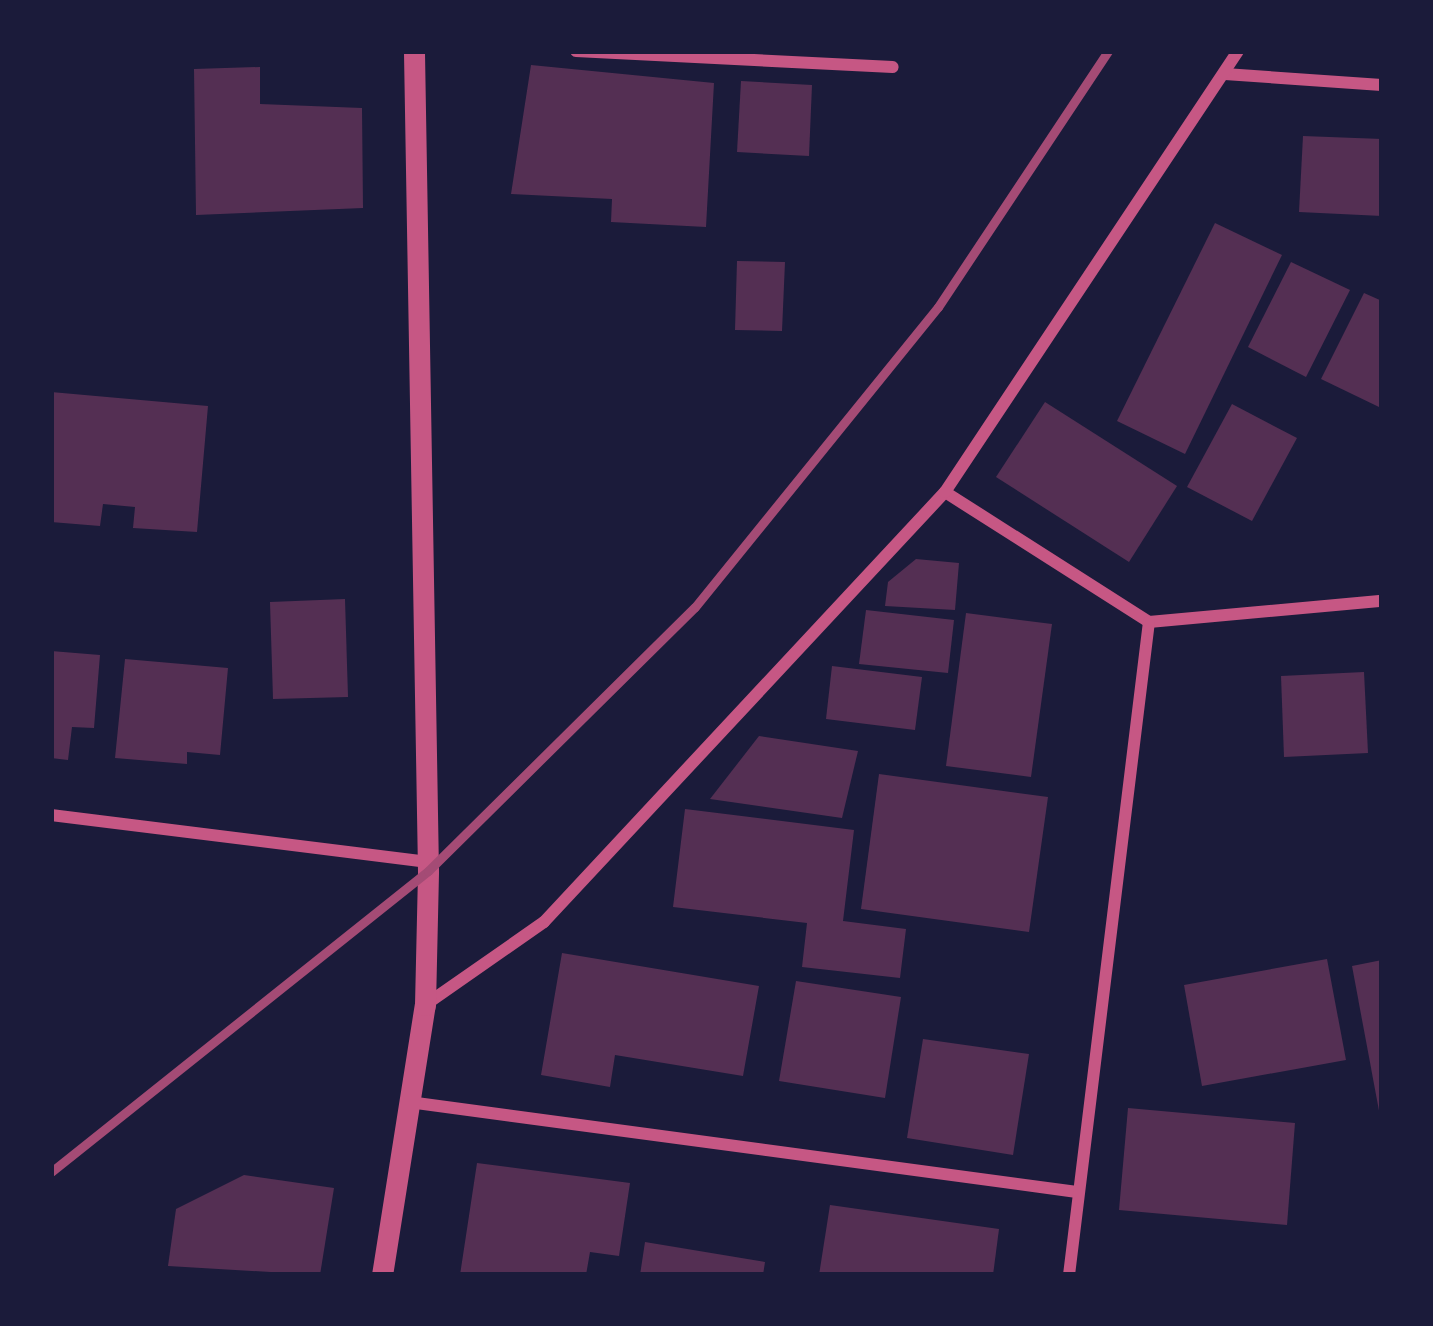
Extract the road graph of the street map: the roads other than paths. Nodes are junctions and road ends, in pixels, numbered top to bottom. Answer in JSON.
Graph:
{"nodes":[{"id":1,"x":414,"y":51,"type":"edge"},
{"id":2,"x":576,"y":51,"type":"edge"},
{"id":3,"x":1238,"y":51,"type":"edge"},
{"id":4,"x":893,"y":67,"type":"dead end"},
{"id":5,"x":1225,"y":74,"type":"junction"},
{"id":6,"x":1382,"y":85,"type":"edge"},
{"id":7,"x":945,"y":492,"type":"junction"},
{"id":8,"x":1382,"y":601,"type":"edge"},
{"id":9,"x":1149,"y":622,"type":"junction"},
{"id":10,"x":51,"y":814,"type":"edge"},
{"id":11,"x":428,"y":862,"type":"junction"},
{"id":12,"x":424,"y":1005,"type":"junction"},
{"id":13,"x":409,"y":1102,"type":"junction"},
{"id":14,"x":1078,"y":1192,"type":"junction"},
{"id":15,"x":382,"y":1275,"type":"edge"},
{"id":16,"x":1069,"y":1275,"type":"edge"}],
"edges":[{"from":1,"to":11,"type":"street"},
{"from":2,"to":4,"type":"street"},
{"from":3,"to":5,"type":"street"},
{"from":5,"to":6,"type":"street"},
{"from":5,"to":7,"type":"street"},
{"from":7,"to":9,"type":"street"},
{"from":7,"to":12,"type":"street"},
{"from":8,"to":9,"type":"street"},
{"from":9,"to":14,"type":"street"},
{"from":10,"to":11,"type":"street"},
{"from":11,"to":12,"type":"street"},
{"from":12,"to":13,"type":"street"},
{"from":13,"to":14,"type":"street"},
{"from":13,"to":15,"type":"street"},
{"from":14,"to":16,"type":"street"}]}
